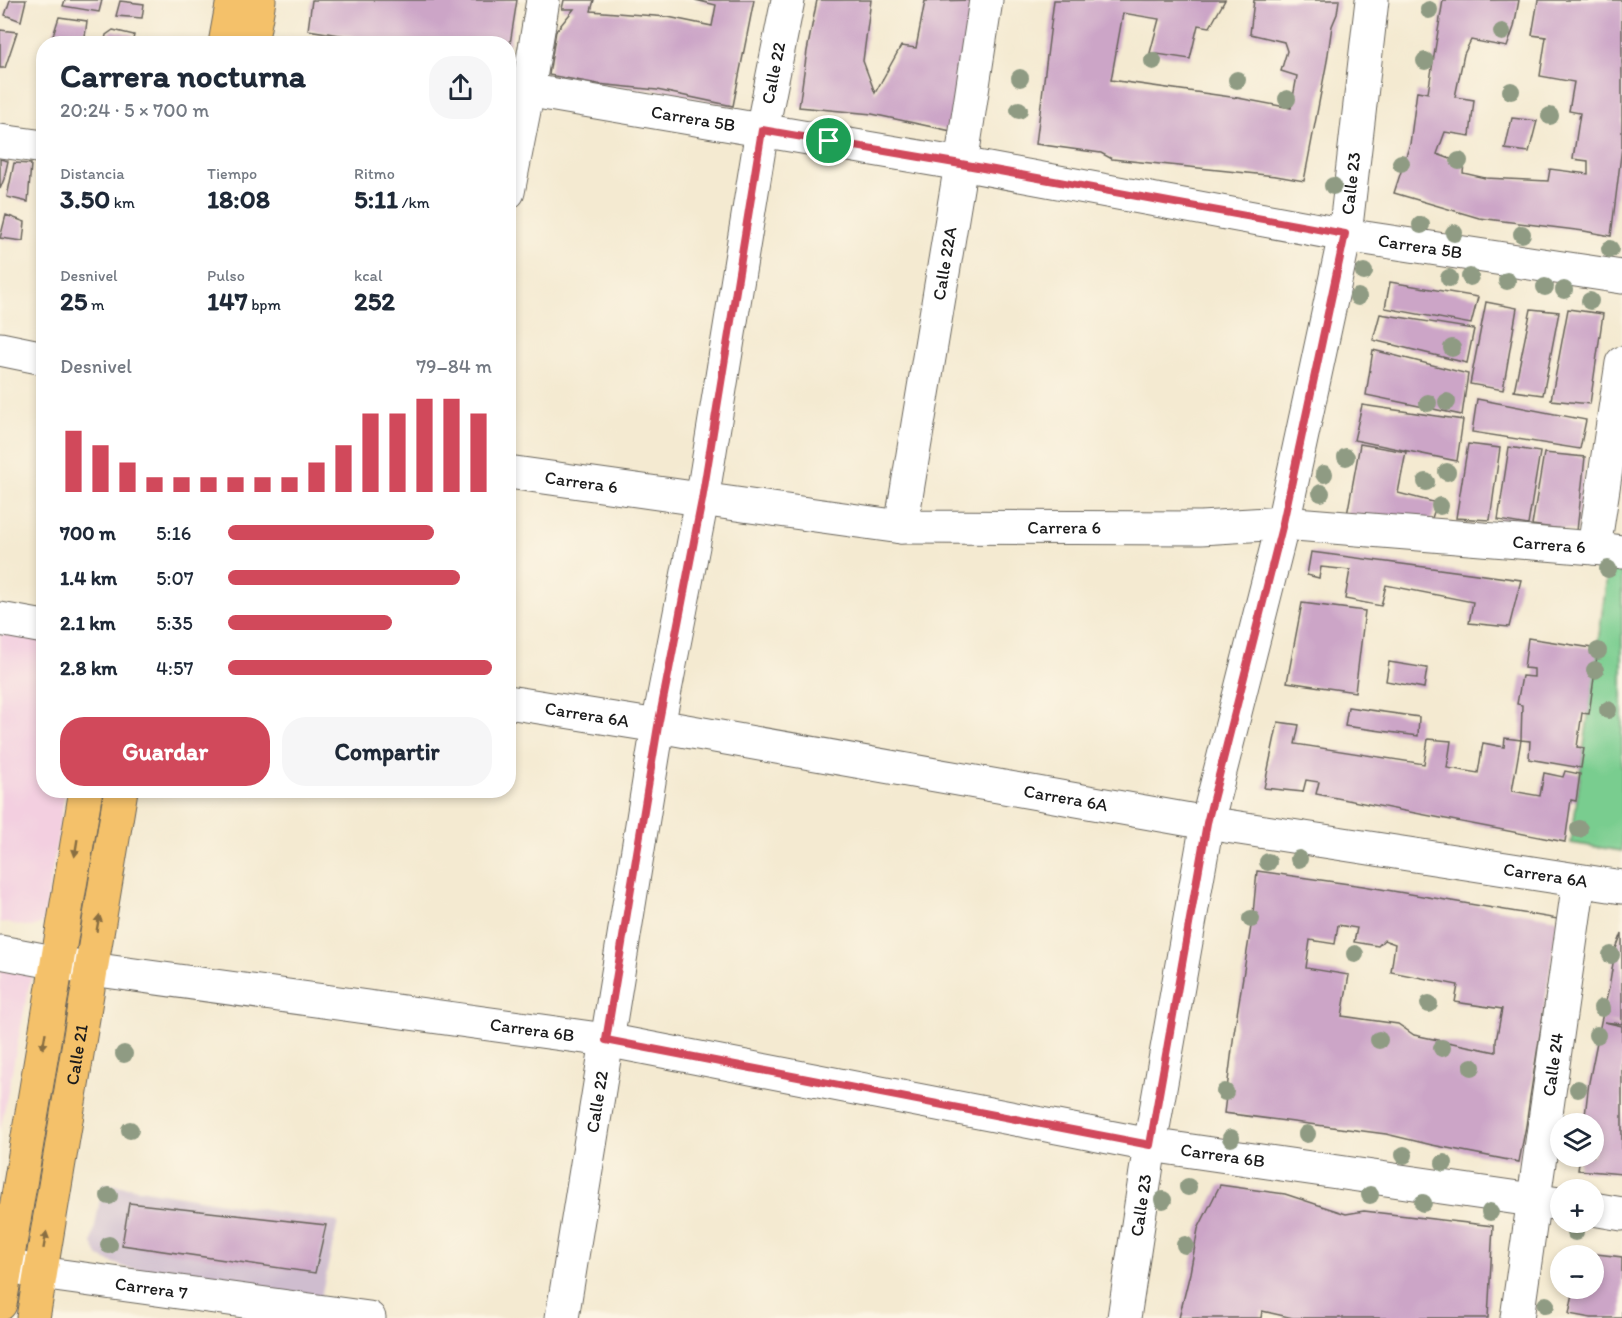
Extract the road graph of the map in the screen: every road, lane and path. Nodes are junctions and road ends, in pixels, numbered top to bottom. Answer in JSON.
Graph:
{"nodes":[{"id":1,"x":218,"y":0,"type":"edge"},
{"id":2,"x":233,"y":0,"type":"edge"},
{"id":3,"x":259,"y":0,"type":"edge"},
{"id":4,"x":543,"y":0,"type":"edge"},
{"id":5,"x":788,"y":0,"type":"edge"},
{"id":6,"x":986,"y":0,"type":"edge"},
{"id":7,"x":1372,"y":0,"type":"edge"},
{"id":8,"x":235,"y":36,"type":"edge"},
{"id":9,"x":237,"y":36,"type":"edge"},
{"id":10,"x":241,"y":36,"type":"edge"},
{"id":11,"x":518,"y":89,"type":"edge"},
{"id":12,"x":516,"y":110,"type":"edge"},
{"id":13,"x":762,"y":130,"type":"junction"},
{"id":14,"x":0,"y":141,"type":"edge"},
{"id":15,"x":36,"y":146,"type":"edge"},
{"id":16,"x":961,"y":164,"type":"junction"},
{"id":17,"x":1345,"y":234,"type":"junction"},
{"id":18,"x":1622,"y":277,"type":"edge"},
{"id":19,"x":0,"y":349,"type":"edge"},
{"id":20,"x":36,"y":356,"type":"edge"},
{"id":21,"x":1622,"y":363,"type":"edge"},
{"id":22,"x":516,"y":473,"type":"edge"},
{"id":23,"x":702,"y":500,"type":"junction"},
{"id":24,"x":1283,"y":523,"type":"junction"},
{"id":25,"x":901,"y":526,"type":"junction"},
{"id":26,"x":1608,"y":550,"type":"edge"},
{"id":27,"x":0,"y":619,"type":"edge"},
{"id":28,"x":36,"y":626,"type":"edge"},
{"id":29,"x":516,"y":703,"type":"edge"},
{"id":30,"x":658,"y":726,"type":"junction"},
{"id":31,"x":85,"y":798,"type":"edge"},
{"id":32,"x":120,"y":798,"type":"edge"},
{"id":33,"x":1207,"y":823,"type":"junction"},
{"id":34,"x":1579,"y":881,"type":"junction"},
{"id":35,"x":1622,"y":887,"type":"edge"},
{"id":36,"x":0,"y":952,"type":"edge"},
{"id":37,"x":58,"y":963,"type":"junction"},
{"id":38,"x":91,"y":969,"type":"junction"},
{"id":39,"x":606,"y":1040,"type":"junction"},
{"id":40,"x":1150,"y":1145,"type":"junction"},
{"id":41,"x":1547,"y":1201,"type":"edge"},
{"id":42,"x":1604,"y":1211,"type":"edge"},
{"id":43,"x":1622,"y":1214,"type":"edge"},
{"id":44,"x":3,"y":1266,"type":"edge"},
{"id":45,"x":40,"y":1273,"type":"junction"},
{"id":46,"x":0,"y":1304,"type":"edge"},
{"id":47,"x":33,"y":1318,"type":"edge"},
{"id":48,"x":369,"y":1318,"type":"edge"},
{"id":49,"x":562,"y":1318,"type":"edge"},
{"id":50,"x":1124,"y":1318,"type":"edge"},
{"id":51,"x":1516,"y":1318,"type":"edge"}],
"edges":[{"from":1,"to":8,"type":"street"},
{"from":2,"to":9,"type":"main road"},
{"from":3,"to":10,"type":"main road"},
{"from":4,"to":11,"type":"street"},
{"from":5,"to":13,"type":"street","name":"Calle 22"},
{"from":6,"to":16,"type":"street","name":"Calle 22A"},
{"from":7,"to":17,"type":"street","name":"Calle 23"},
{"from":11,"to":12,"type":"street"},
{"from":11,"to":13,"type":"street","name":"Carrera 5B"},
{"from":13,"to":16,"type":"street","name":"Carrera 5B"},
{"from":13,"to":23,"type":"street","name":"Calle 22"},
{"from":14,"to":15,"type":"street"},
{"from":16,"to":17,"type":"street","name":"Carrera 5B"},
{"from":16,"to":25,"type":"street","name":"Calle 22A"},
{"from":17,"to":18,"type":"street","name":"Carrera 5B"},
{"from":17,"to":24,"type":"street","name":"Calle 23"},
{"from":19,"to":20,"type":"street"},
{"from":21,"to":26,"type":"street"},
{"from":22,"to":23,"type":"street","name":"Carrera 6"},
{"from":23,"to":25,"type":"street","name":"Carrera 6"},
{"from":23,"to":30,"type":"street","name":"Calle 22"},
{"from":24,"to":25,"type":"street","name":"Carrera 6"},
{"from":24,"to":26,"type":"street","name":"Carrera 6"},
{"from":24,"to":33,"type":"street","name":"Calle 23"},
{"from":27,"to":28,"type":"street"},
{"from":29,"to":30,"type":"street","name":"Carrera 6A"},
{"from":30,"to":33,"type":"street","name":"Carrera 6A"},
{"from":30,"to":39,"type":"street","name":"Calle 22"},
{"from":31,"to":37,"type":"main road","name":"Calle 21","one_way":true},
{"from":38,"to":32,"type":"main road","name":"Calle 21","one_way":true},
{"from":33,"to":34,"type":"street","name":"Carrera 6A"},
{"from":33,"to":40,"type":"street","name":"Calle 23"},
{"from":34,"to":35,"type":"street","name":"Carrera 6A"},
{"from":34,"to":41,"type":"street","name":"Calle 24"},
{"from":36,"to":37,"type":"street","name":"Carrera 6B"},
{"from":37,"to":38,"type":"street","name":"Carrera 6B"},
{"from":37,"to":44,"type":"main road","name":"Calle 21","one_way":true},
{"from":38,"to":39,"type":"street","name":"Carrera 6B"},
{"from":45,"to":38,"type":"main road","name":"Calle 21","one_way":true},
{"from":39,"to":40,"type":"street","name":"Carrera 6B"},
{"from":39,"to":49,"type":"street","name":"Calle 22"},
{"from":40,"to":41,"type":"street","name":"Carrera 6B"},
{"from":40,"to":50,"type":"street","name":"Calle 23"},
{"from":41,"to":51,"type":"street","name":"Calle 24"},
{"from":42,"to":43,"type":"street"},
{"from":44,"to":45,"type":"street","name":"Carrera 7"},
{"from":44,"to":46,"type":"main road","name":"Calle 21"},
{"from":45,"to":47,"type":"main road","name":"Calle 21"},
{"from":45,"to":48,"type":"street","name":"Carrera 7"}]}
